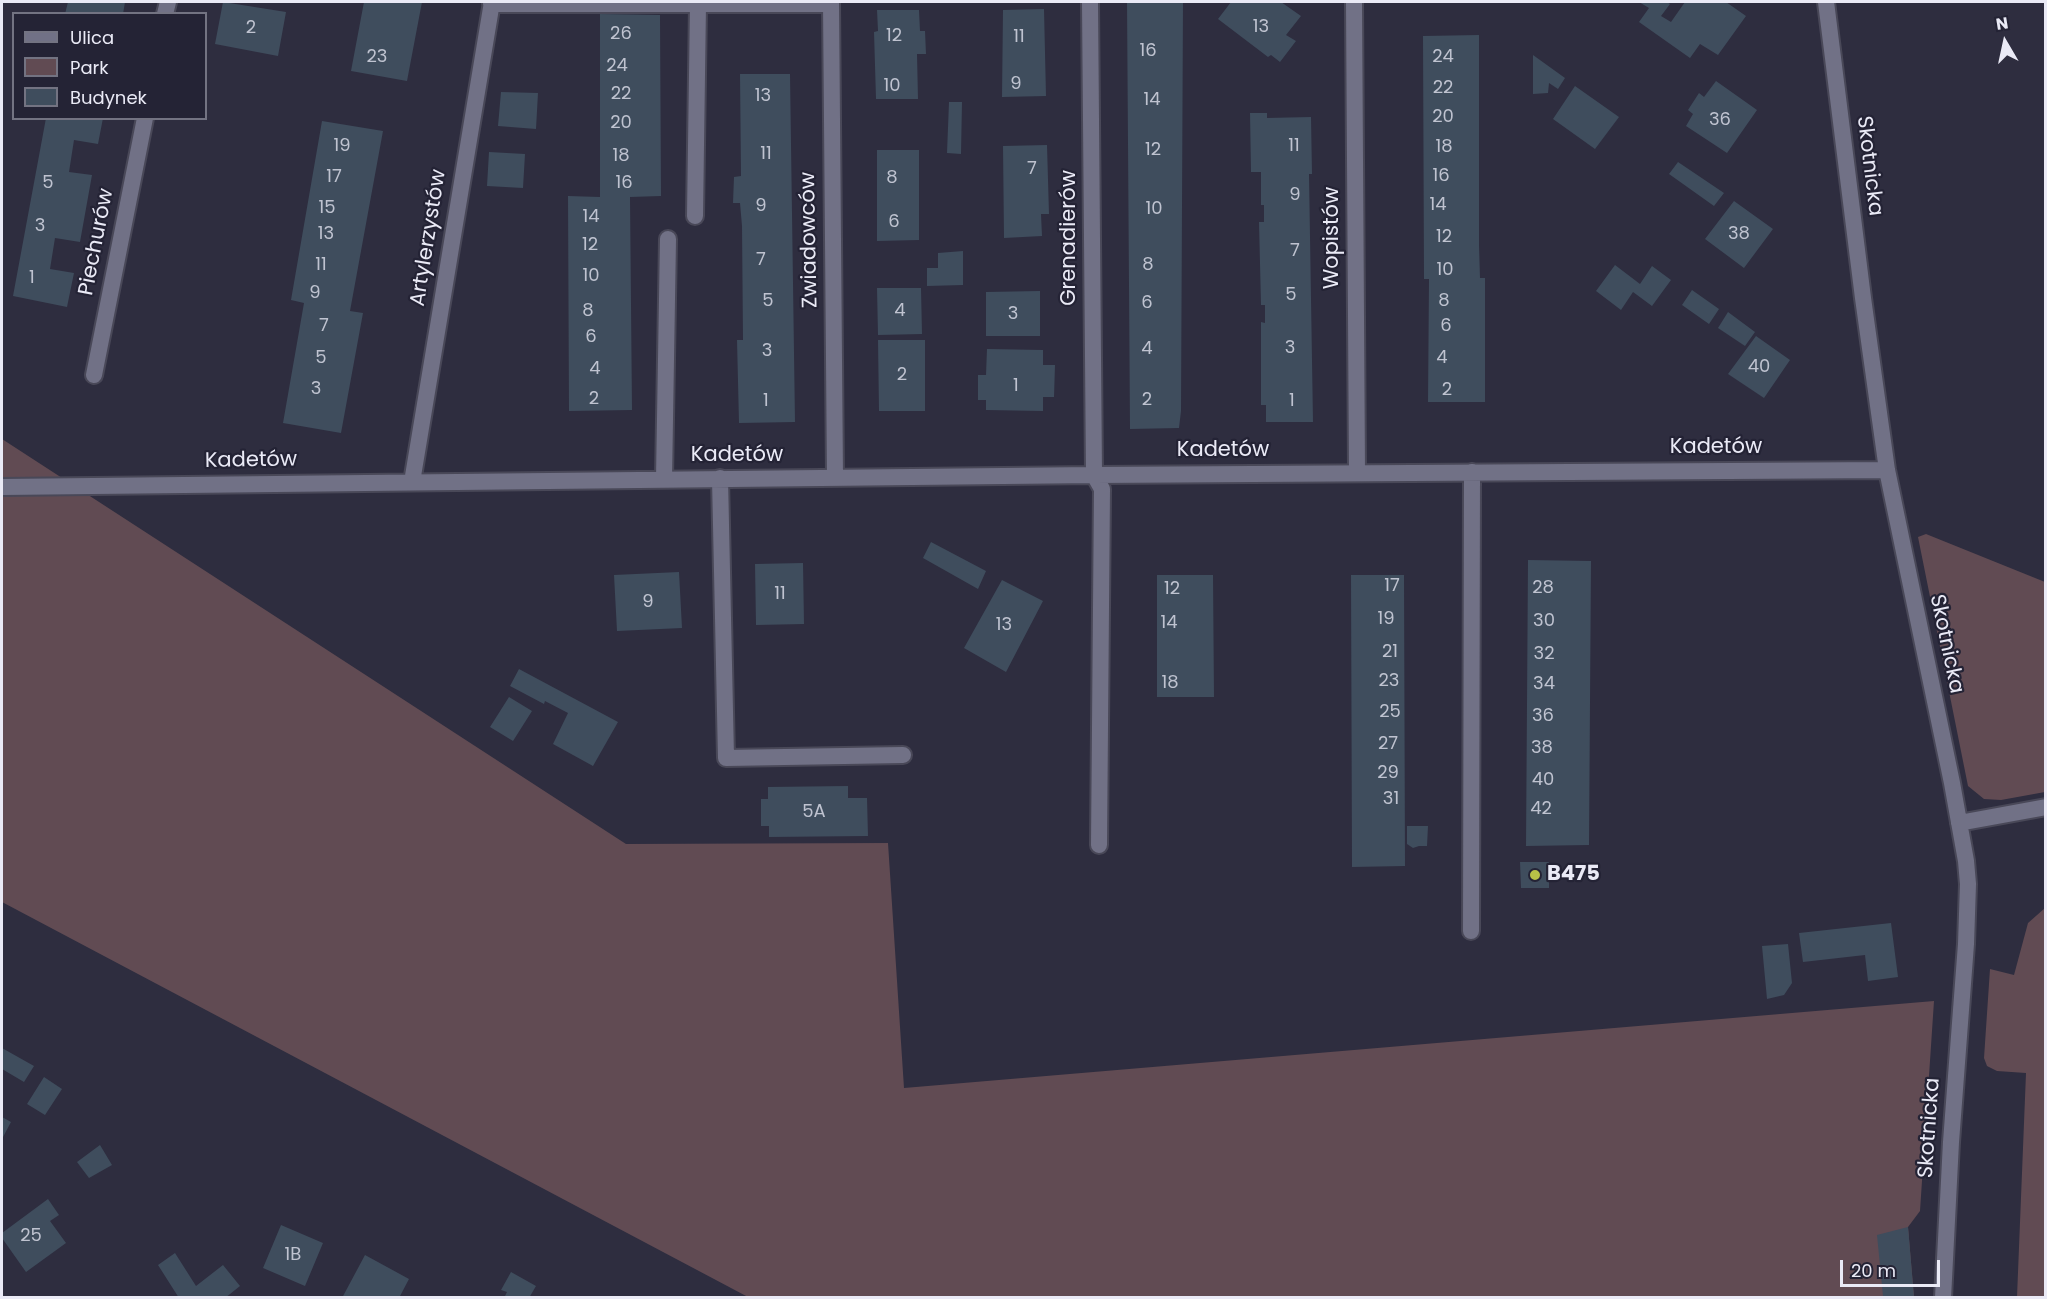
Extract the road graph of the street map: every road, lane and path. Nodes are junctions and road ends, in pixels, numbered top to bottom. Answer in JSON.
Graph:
{"nodes":[{"id":1,"x":1090,"y":2,"type":"edge"},
{"id":2,"x":1354,"y":2,"type":"edge"},
{"id":3,"x":1826,"y":2,"type":"edge"},
{"id":4,"x":491,"y":3,"type":"edge"},
{"id":5,"x":831,"y":3,"type":"edge"},
{"id":6,"x":698,"y":4,"type":"junction"},
{"id":7,"x":145,"y":120,"type":"edge"},
{"id":8,"x":695,"y":216,"type":"dead end"},
{"id":9,"x":668,"y":238,"type":"dead end"},
{"id":10,"x":94,"y":375,"type":"dead end"},
{"id":11,"x":1887,"y":470,"type":"junction"},
{"id":12,"x":1472,"y":472,"type":"junction"},
{"id":13,"x":1357,"y":473,"type":"junction"},
{"id":14,"x":1094,"y":474,"type":"junction"},
{"id":15,"x":720,"y":478,"type":"junction"},
{"id":16,"x":835,"y":478,"type":"junction"},
{"id":17,"x":664,"y":479,"type":"junction"},
{"id":18,"x":412,"y":482,"type":"junction"},
{"id":19,"x":2,"y":486,"type":"edge"},
{"id":20,"x":903,"y":755,"type":"dead end"},
{"id":21,"x":2046,"y":807,"type":"edge"},
{"id":22,"x":1959,"y":823,"type":"junction"},
{"id":23,"x":1099,"y":844,"type":"dead end"},
{"id":24,"x":1472,"y":931,"type":"dead end"},
{"id":25,"x":1942,"y":1298,"type":"edge"}],
"edges":[{"from":1,"to":14,"type":"street","name":"Grenadierów"},
{"from":2,"to":13,"type":"street","name":"Wopistów"},
{"from":3,"to":11,"type":"street","name":"Skotnicka"},
{"from":4,"to":6,"type":"street"},
{"from":4,"to":18,"type":"street","name":"Artylerzystów"},
{"from":5,"to":6,"type":"street"},
{"from":5,"to":16,"type":"street","name":"Zwiadowców"},
{"from":6,"to":8,"type":"street"},
{"from":7,"to":10,"type":"street","name":"Piechurów"},
{"from":9,"to":17,"type":"street"},
{"from":11,"to":12,"type":"street","name":"Kadetów"},
{"from":11,"to":22,"type":"street","name":"Skotnicka"},
{"from":12,"to":13,"type":"street","name":"Kadetów"},
{"from":12,"to":24,"type":"street"},
{"from":13,"to":14,"type":"street","name":"Kadetów"},
{"from":14,"to":16,"type":"street","name":"Kadetów"},
{"from":14,"to":23,"type":"street","name":"Grenadierów"},
{"from":15,"to":16,"type":"street","name":"Kadetów"},
{"from":15,"to":17,"type":"street","name":"Kadetów"},
{"from":15,"to":20,"type":"street"},
{"from":17,"to":18,"type":"street","name":"Kadetów"},
{"from":18,"to":19,"type":"street","name":"Kadetów"},
{"from":21,"to":22,"type":"street"},
{"from":22,"to":25,"type":"street","name":"Skotnicka"}]}
